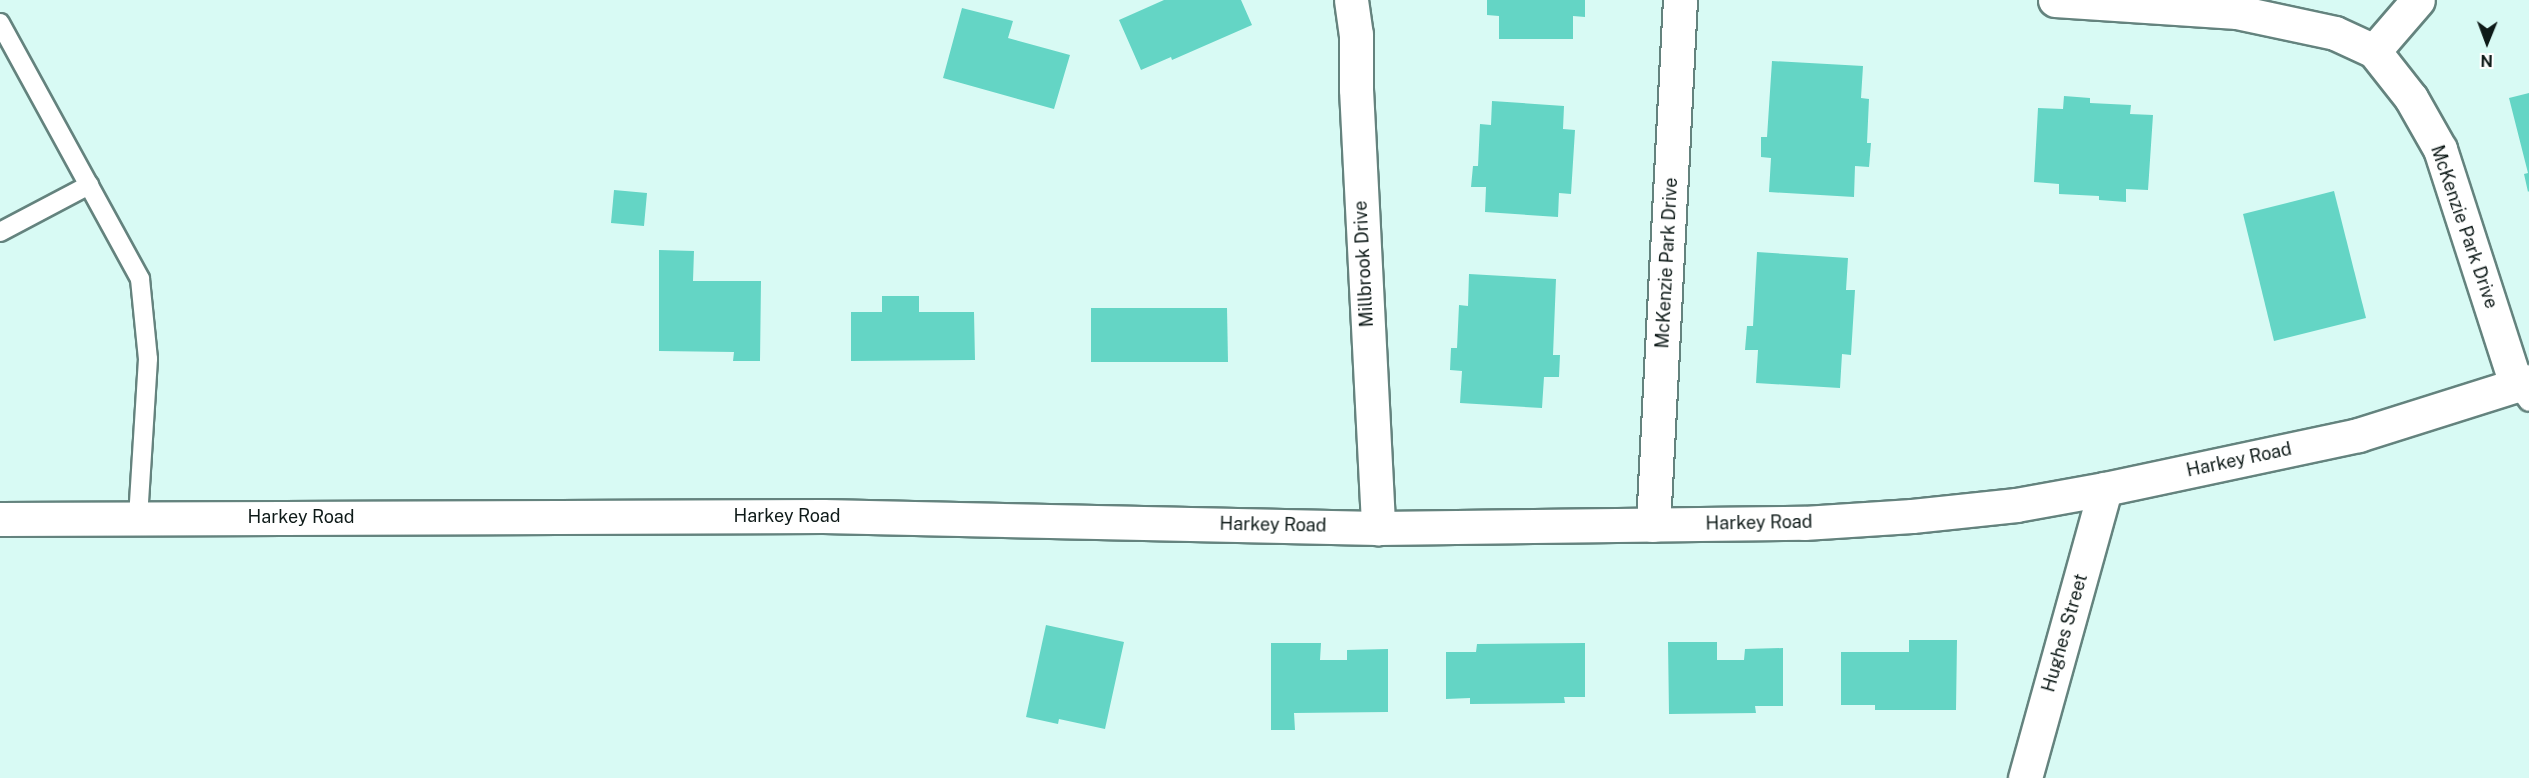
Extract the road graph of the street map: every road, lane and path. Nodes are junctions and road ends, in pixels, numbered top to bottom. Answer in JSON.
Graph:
{"nodes":[{"id":1,"x":1351,"y":0,"type":"edge"},
{"id":2,"x":1680,"y":0,"type":"edge"},
{"id":3,"x":2055,"y":0,"type":"edge"},
{"id":4,"x":2418,"y":0,"type":"edge"},
{"id":5,"x":0,"y":23,"type":"edge"},
{"id":6,"x":2374,"y":51,"type":"junction"},
{"id":7,"x":89,"y":185,"type":"junction"},
{"id":8,"x":0,"y":232,"type":"edge"},
{"id":9,"x":2525,"y":389,"type":"edge"},
{"id":10,"x":2105,"y":489,"type":"junction"},
{"id":11,"x":138,"y":518,"type":"junction"},
{"id":12,"x":0,"y":519,"type":"edge"},
{"id":13,"x":1653,"y":525,"type":"junction"},
{"id":14,"x":1378,"y":528,"type":"junction"},
{"id":15,"x":2025,"y":778,"type":"edge"}],
"edges":[{"from":1,"to":14,"type":"street","name":"Millbrook Drive"},
{"from":2,"to":13,"type":"street","name":"McKenzie Park Drive"},
{"from":3,"to":6,"type":"street","name":"McKenzie Park Drive"},
{"from":4,"to":6,"type":"street"},
{"from":5,"to":7,"type":"lane"},
{"from":6,"to":9,"type":"street","name":"McKenzie Park Drive"},
{"from":7,"to":8,"type":"lane"},
{"from":7,"to":11,"type":"lane"},
{"from":9,"to":10,"type":"street","name":"Harkey Road"},
{"from":10,"to":13,"type":"street","name":"Harkey Road"},
{"from":10,"to":15,"type":"street","name":"Hughes Street"},
{"from":11,"to":12,"type":"street","name":"Harkey Road"},
{"from":11,"to":14,"type":"street","name":"Harkey Road"},
{"from":13,"to":14,"type":"street","name":"Harkey Road"}]}
